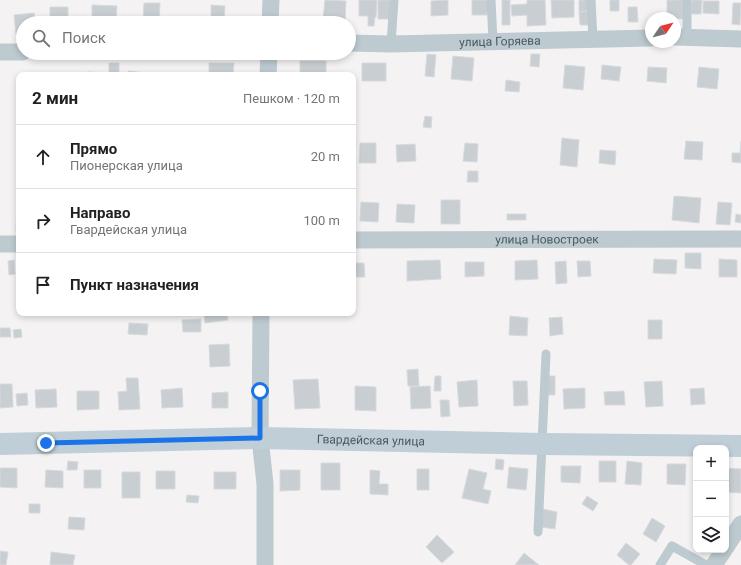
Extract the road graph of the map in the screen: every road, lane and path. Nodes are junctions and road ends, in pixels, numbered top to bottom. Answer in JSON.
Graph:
{"nodes":[{"id":1,"x":271,"y":0,"type":"edge"},
{"id":2,"x":394,"y":0,"type":"edge"},
{"id":3,"x":491,"y":0,"type":"edge"},
{"id":4,"x":591,"y":0,"type":"edge"},
{"id":5,"x":688,"y":0,"type":"edge"},
{"id":6,"x":270,"y":16,"type":"edge"},
{"id":7,"x":681,"y":37,"type":"edge"},
{"id":8,"x":645,"y":38,"type":"edge"},
{"id":9,"x":592,"y":39,"type":"junction"},
{"id":10,"x":741,"y":39,"type":"edge"},
{"id":11,"x":493,"y":42,"type":"junction"},
{"id":12,"x":356,"y":43,"type":"edge"},
{"id":13,"x":391,"y":44,"type":"junction"},
{"id":14,"x":0,"y":52,"type":"edge"},
{"id":15,"x":16,"y":52,"type":"edge"},
{"id":16,"x":269,"y":60,"type":"edge"},
{"id":17,"x":268,"y":72,"type":"edge"},
{"id":18,"x":356,"y":240,"type":"edge"},
{"id":19,"x":741,"y":240,"type":"edge"},
{"id":20,"x":0,"y":244,"type":"edge"},
{"id":21,"x":16,"y":244,"type":"edge"},
{"id":22,"x":261,"y":316,"type":"edge"},
{"id":23,"x":546,"y":354,"type":"dead end"},
{"id":24,"x":260,"y":438,"type":"junction"},
{"id":25,"x":0,"y":444,"type":"edge"},
{"id":26,"x":543,"y":444,"type":"junction"},
{"id":27,"x":741,"y":446,"type":"edge"},
{"id":28,"x":741,"y":524,"type":"edge"},
{"id":29,"x":538,"y":532,"type":"dead end"},
{"id":30,"x":729,"y":542,"type":"edge"},
{"id":31,"x":722,"y":553,"type":"edge"},
{"id":32,"x":265,"y":565,"type":"edge"},
{"id":33,"x":660,"y":565,"type":"edge"},
{"id":34,"x":706,"y":565,"type":"edge"},
{"id":35,"x":714,"y":565,"type":"edge"}],
"edges":[{"from":1,"to":6,"type":"street"},
{"from":2,"to":13,"type":"lane"},
{"from":3,"to":11,"type":"lane"},
{"from":4,"to":9,"type":"lane"},
{"from":5,"to":7,"type":"lane"},
{"from":7,"to":10,"type":"street"},
{"from":8,"to":9,"type":"street","name":"улица Горяева"},
{"from":9,"to":11,"type":"street","name":"улица Горяева"},
{"from":11,"to":13,"type":"street","name":"улица Горяева"},
{"from":12,"to":13,"type":"street","name":"улица Горяева"},
{"from":14,"to":15,"type":"street"},
{"from":16,"to":17,"type":"street"},
{"from":18,"to":19,"type":"street","name":"улица Новостроек"},
{"from":20,"to":21,"type":"street"},
{"from":22,"to":24,"type":"street"},
{"from":23,"to":26,"type":"lane"},
{"from":24,"to":25,"type":"main road","name":"Гвардейская улица"},
{"from":24,"to":26,"type":"main road","name":"Гвардейская улица"},
{"from":24,"to":32,"type":"street"},
{"from":26,"to":27,"type":"main road","name":"Гвардейская улица"},
{"from":26,"to":29,"type":"lane"},
{"from":28,"to":30,"type":"street"},
{"from":31,"to":35,"type":"street"},
{"from":33,"to":34,"type":"lane"}]}
